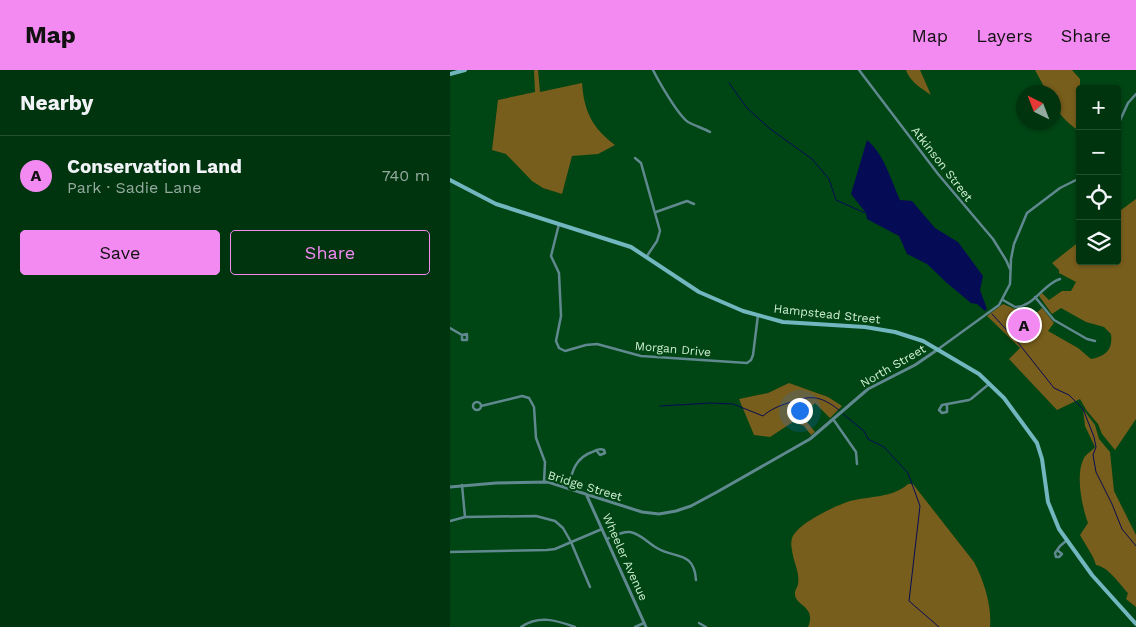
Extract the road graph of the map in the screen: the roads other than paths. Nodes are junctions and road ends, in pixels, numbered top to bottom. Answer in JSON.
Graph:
{"nodes":[{"id":1,"x":465,"y":70,"type":"edge"},
{"id":2,"x":653,"y":70,"type":"edge"},
{"id":3,"x":859,"y":70,"type":"edge"},
{"id":4,"x":450,"y":74,"type":"edge"},
{"id":5,"x":1136,"y":94,"type":"edge"},
{"id":6,"x":1121,"y":119,"type":"edge"},
{"id":7,"x":710,"y":132,"type":"dead end"},
{"id":8,"x":636,"y":158,"type":"dead end"},
{"id":9,"x":450,"y":180,"type":"edge"},
{"id":10,"x":1076,"y":180,"type":"edge"},
{"id":11,"x":694,"y":204,"type":"dead end"},
{"id":12,"x":656,"y":212,"type":"junction"},
{"id":13,"x":559,"y":224,"type":"junction"},
{"id":14,"x":647,"y":256,"type":"junction"},
{"id":15,"x":1010,"y":269,"type":"junction"},
{"id":16,"x":1060,"y":280,"type":"dead end"},
{"id":17,"x":1035,"y":297,"type":"junction"},
{"id":18,"x":1002,"y":300,"type":"junction"},
{"id":19,"x":758,"y":315,"type":"junction"},
{"id":20,"x":450,"y":328,"type":"edge"},
{"id":21,"x":462,"y":335,"type":"dead end"},
{"id":22,"x":1095,"y":341,"type":"dead end"},
{"id":23,"x":937,"y":350,"type":"junction"},
{"id":24,"x":990,"y":383,"type":"junction"},
{"id":25,"x":947,"y":404,"type":"dead end"},
{"id":26,"x":481,"y":406,"type":"dead end"},
{"id":27,"x":833,"y":419,"type":"junction"},
{"id":28,"x":596,"y":450,"type":"dead end"},
{"id":29,"x":857,"y":464,"type":"dead end"},
{"id":30,"x":544,"y":482,"type":"junction"},
{"id":31,"x":462,"y":485,"type":"junction"},
{"id":32,"x":450,"y":487,"type":"edge"},
{"id":33,"x":568,"y":488,"type":"junction"},
{"id":34,"x":587,"y":495,"type":"junction"},
{"id":35,"x":685,"y":508,"type":"joint"},
{"id":36,"x":465,"y":517,"type":"junction"},
{"id":37,"x":450,"y":520,"type":"edge"},
{"id":38,"x":602,"y":529,"type":"junction"},
{"id":39,"x":607,"y":539,"type":"junction"},
{"id":40,"x":1067,"y":540,"type":"junction"},
{"id":41,"x":571,"y":542,"type":"junction"},
{"id":42,"x":1057,"y":550,"type":"dead end"},
{"id":43,"x":450,"y":552,"type":"edge"},
{"id":44,"x":696,"y":580,"type":"dead end"},
{"id":45,"x":590,"y":587,"type":"dead end"},
{"id":46,"x":699,"y":623,"type":"dead end"},
{"id":47,"x":1136,"y":624,"type":"edge"},
{"id":48,"x":645,"y":625,"type":"edge"},
{"id":49,"x":521,"y":627,"type":"edge"},
{"id":50,"x":575,"y":627,"type":"edge"},
{"id":51,"x":635,"y":627,"type":"edge"},
{"id":52,"x":706,"y":627,"type":"edge"}],
"edges":[{"from":1,"to":4,"type":"main road"},
{"from":2,"to":7,"type":"street"},
{"from":3,"to":15,"type":"street","name":"Atkinson Street"},
{"from":5,"to":6,"type":"street"},
{"from":8,"to":12,"type":"street"},
{"from":9,"to":13,"type":"main road","name":"Hampstead Street"},
{"from":10,"to":15,"type":"street","name":"North Street"},
{"from":11,"to":12,"type":"street"},
{"from":12,"to":14,"type":"street"},
{"from":13,"to":14,"type":"main road","name":"Hampstead Street"},
{"from":13,"to":19,"type":"street","name":"Morgan Drive"},
{"from":14,"to":19,"type":"main road","name":"Hampstead Street"},
{"from":15,"to":18,"type":"street","name":"North Street"},
{"from":16,"to":17,"type":"street"},
{"from":17,"to":18,"type":"street"},
{"from":17,"to":22,"type":"street"},
{"from":18,"to":23,"type":"street","name":"North Street"},
{"from":19,"to":23,"type":"main road","name":"Hampstead Street"},
{"from":20,"to":21,"type":"street"},
{"from":23,"to":24,"type":"main road","name":"Hampstead Street"},
{"from":23,"to":27,"type":"street","name":"North Street"},
{"from":24,"to":25,"type":"street"},
{"from":24,"to":40,"type":"main road","name":"Hampstead Street"},
{"from":26,"to":30,"type":"street"},
{"from":27,"to":29,"type":"street"},
{"from":27,"to":35,"type":"street","name":"North Street"},
{"from":28,"to":33,"type":"street"},
{"from":30,"to":31,"type":"street","name":"Bridge Street"},
{"from":30,"to":33,"type":"street","name":"Bridge Street"},
{"from":31,"to":32,"type":"street","name":"Bridge Street"},
{"from":31,"to":36,"type":"street"},
{"from":33,"to":34,"type":"street","name":"Bridge Street"},
{"from":34,"to":35,"type":"street","name":"Bridge Street"},
{"from":34,"to":38,"type":"street","name":"Wheeler Avenue"},
{"from":36,"to":37,"type":"street"},
{"from":36,"to":41,"type":"street"},
{"from":38,"to":39,"type":"street","name":"Wheeler Avenue"},
{"from":38,"to":41,"type":"street"},
{"from":39,"to":44,"type":"street"},
{"from":39,"to":48,"type":"street","name":"Wheeler Avenue"},
{"from":40,"to":42,"type":"street"},
{"from":40,"to":47,"type":"main road","name":"Hampstead Street"},
{"from":41,"to":43,"type":"street"},
{"from":41,"to":45,"type":"street"},
{"from":46,"to":52,"type":"street"},
{"from":48,"to":51,"type":"street"},
{"from":49,"to":50,"type":"street"}]}
